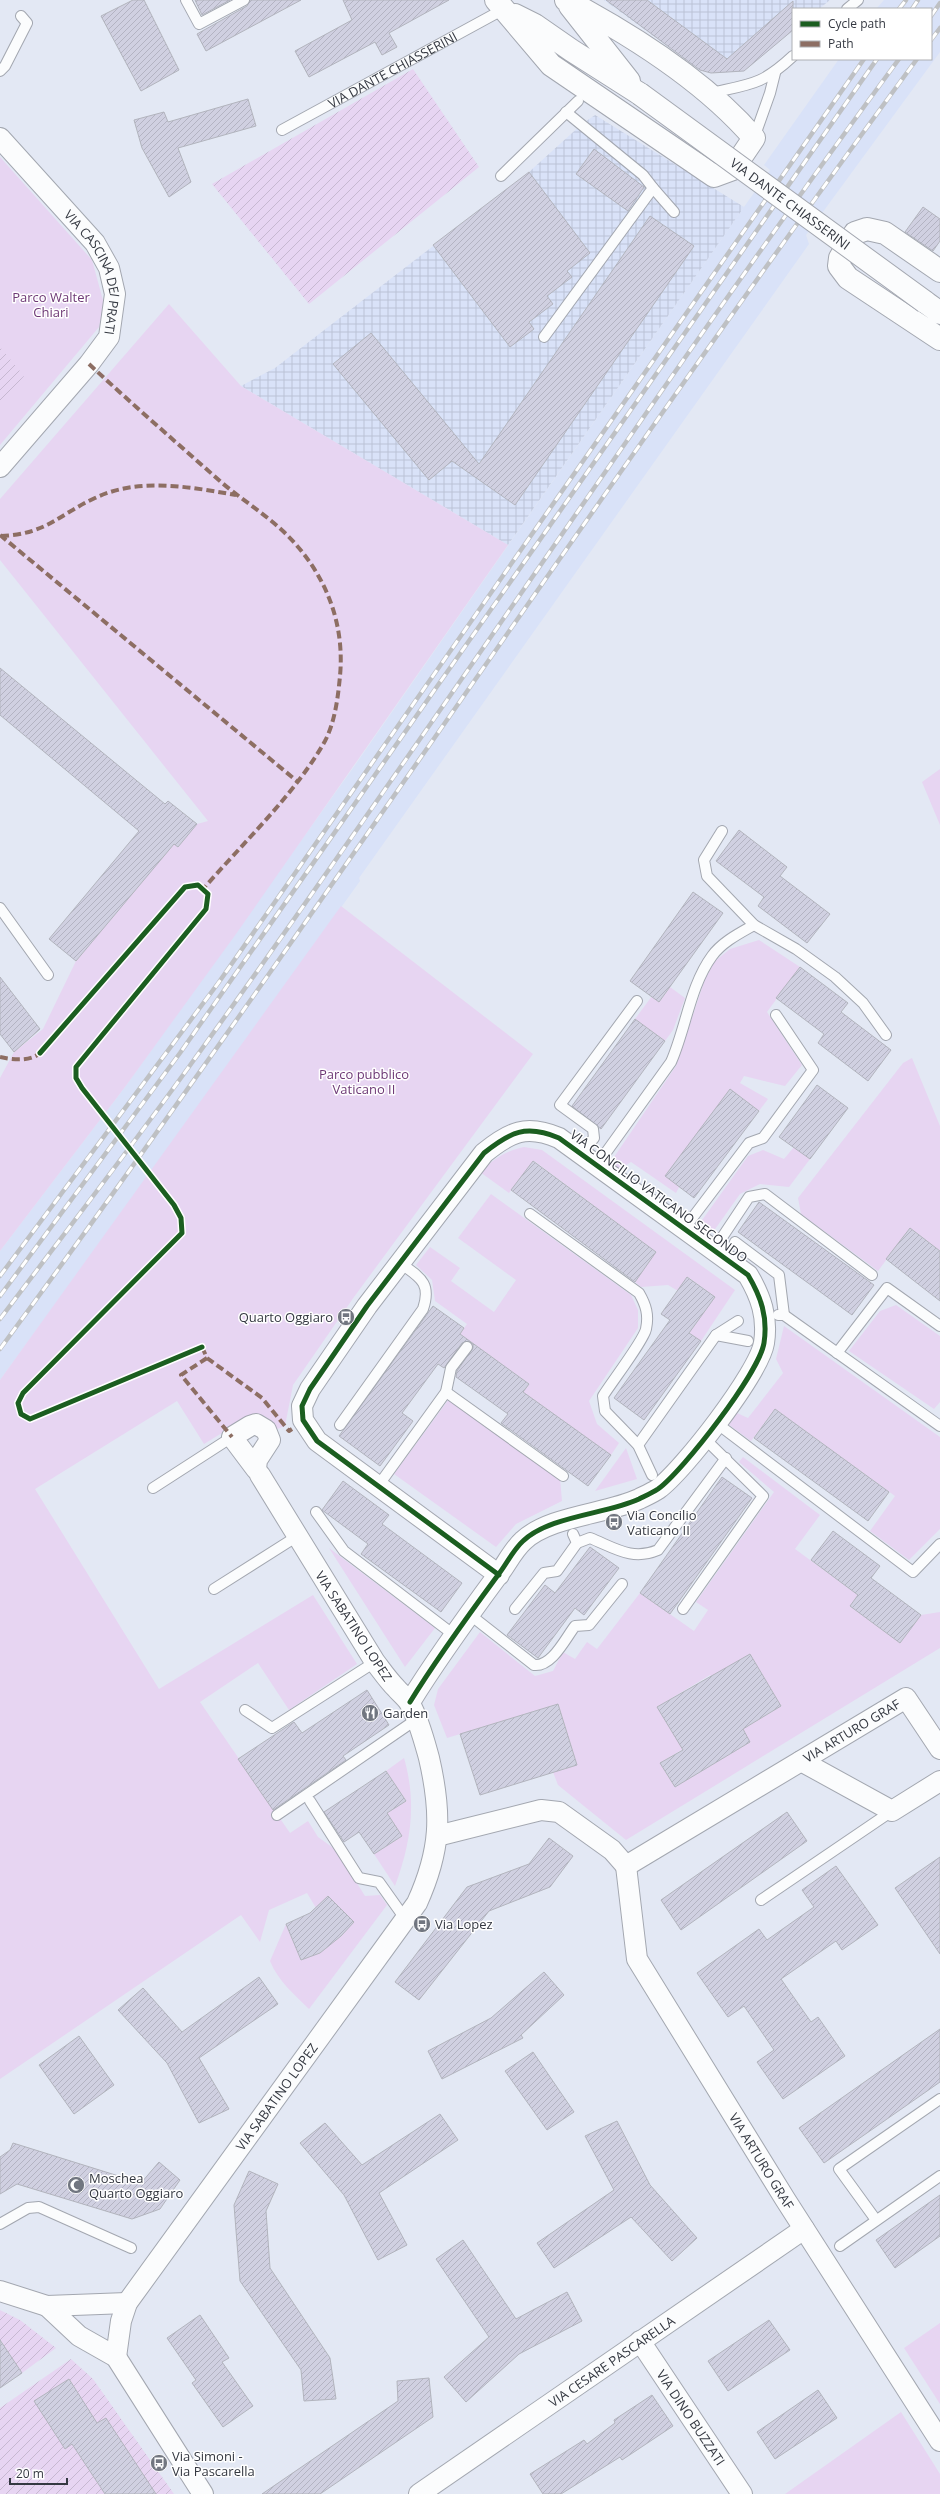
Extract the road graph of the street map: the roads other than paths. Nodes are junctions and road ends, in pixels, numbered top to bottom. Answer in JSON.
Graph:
{"nodes":[{"id":1,"x":186,"y":0,"type":"edge"},
{"id":2,"x":244,"y":0,"type":"edge"},
{"id":3,"x":566,"y":0,"type":"edge"},
{"id":4,"x":858,"y":0,"type":"edge"},
{"id":5,"x":502,"y":3,"type":"edge"},
{"id":6,"x":848,"y":8,"type":"edge"},
{"id":7,"x":21,"y":16,"type":"dead end"},
{"id":8,"x":792,"y":57,"type":"edge"},
{"id":9,"x":0,"y":71,"type":"edge"},
{"id":10,"x":774,"y":73,"type":"junction"},
{"id":11,"x":710,"y":93,"type":"junction"},
{"id":12,"x":640,"y":94,"type":"junction"},
{"id":13,"x":578,"y":101,"type":"dead end"},
{"id":14,"x":566,"y":112,"type":"junction"},
{"id":15,"x":282,"y":130,"type":"dead end"},
{"id":16,"x":0,"y":138,"type":"edge"},
{"id":17,"x":754,"y":138,"type":"junction"},
{"id":18,"x":501,"y":176,"type":"dead end"},
{"id":19,"x":653,"y":188,"type":"junction"},
{"id":20,"x":674,"y":212,"type":"dead end"},
{"id":21,"x":940,"y":271,"type":"edge"},
{"id":22,"x":933,"y":308,"type":"edge"},
{"id":23,"x":544,"y":337,"type":"dead end"},
{"id":24,"x":940,"y":339,"type":"edge"},
{"id":25,"x":0,"y":467,"type":"edge"},
{"id":26,"x":722,"y":831,"type":"dead end"},
{"id":27,"x":0,"y":908,"type":"edge"},
{"id":28,"x":754,"y":925,"type":"junction"},
{"id":29,"x":48,"y":975,"type":"dead end"},
{"id":30,"x":637,"y":1001,"type":"dead end"},
{"id":31,"x":776,"y":1015,"type":"dead end"},
{"id":32,"x":886,"y":1035,"type":"dead end"},
{"id":33,"x":581,"y":1153,"type":"junction"},
{"id":34,"x":597,"y":1165,"type":"junction"},
{"id":35,"x":530,"y":1214,"type":"dead end"},
{"id":36,"x":690,"y":1221,"type":"dead end"},
{"id":37,"x":719,"y":1242,"type":"dead end"},
{"id":38,"x":735,"y":1242,"type":"dead end"},
{"id":39,"x":400,"y":1263,"type":"junction"},
{"id":40,"x":872,"y":1275,"type":"dead end"},
{"id":41,"x":738,"y":1321,"type":"dead end"},
{"id":42,"x":940,"y":1326,"type":"edge"},
{"id":43,"x":716,"y":1335,"type":"junction"},
{"id":44,"x":748,"y":1341,"type":"dead end"},
{"id":45,"x":467,"y":1346,"type":"dead end"},
{"id":46,"x":837,"y":1353,"type":"junction"},
{"id":47,"x":446,"y":1392,"type":"junction"},
{"id":48,"x":340,"y":1425,"type":"dead end"},
{"id":49,"x":940,"y":1426,"type":"edge"},
{"id":50,"x":709,"y":1430,"type":"junction"},
{"id":51,"x":232,"y":1437,"type":"junction"},
{"id":52,"x":638,"y":1445,"type":"junction"},
{"id":53,"x":726,"y":1458,"type":"junction"},
{"id":54,"x":258,"y":1472,"type":"junction"},
{"id":55,"x":652,"y":1475,"type":"dead end"},
{"id":56,"x":563,"y":1476,"type":"dead end"},
{"id":57,"x":378,"y":1486,"type":"junction"},
{"id":58,"x":153,"y":1488,"type":"dead end"},
{"id":59,"x":316,"y":1512,"type":"dead end"},
{"id":60,"x":573,"y":1534,"type":"dead end"},
{"id":61,"x":296,"y":1537,"type":"junction"},
{"id":62,"x":577,"y":1544,"type":"junction"},
{"id":63,"x":940,"y":1544,"type":"edge"},
{"id":64,"x":499,"y":1575,"type":"junction"},
{"id":65,"x":622,"y":1584,"type":"dead end"},
{"id":66,"x":214,"y":1589,"type":"dead end"},
{"id":67,"x":515,"y":1609,"type":"dead end"},
{"id":68,"x":683,"y":1609,"type":"dead end"},
{"id":69,"x":469,"y":1614,"type":"junction"},
{"id":70,"x":454,"y":1636,"type":"junction"},
{"id":71,"x":375,"y":1662,"type":"junction"},
{"id":72,"x":245,"y":1710,"type":"dead end"},
{"id":73,"x":413,"y":1711,"type":"junction"},
{"id":74,"x":940,"y":1749,"type":"edge"},
{"id":75,"x":800,"y":1761,"type":"junction"},
{"id":76,"x":940,"y":1781,"type":"edge"},
{"id":77,"x":310,"y":1801,"type":"dead end"},
{"id":78,"x":892,"y":1811,"type":"junction"},
{"id":79,"x":277,"y":1815,"type":"dead end"},
{"id":80,"x":438,"y":1836,"type":"junction"},
{"id":81,"x":626,"y":1866,"type":"junction"},
{"id":82,"x":761,"y":1900,"type":"dead end"},
{"id":83,"x":406,"y":1920,"type":"junction"},
{"id":84,"x":940,"y":2099,"type":"edge"},
{"id":85,"x":940,"y":2176,"type":"edge"},
{"id":86,"x":876,"y":2220,"type":"junction"},
{"id":87,"x":0,"y":2224,"type":"edge"},
{"id":88,"x":804,"y":2228,"type":"junction"},
{"id":89,"x":840,"y":2246,"type":"dead end"},
{"id":90,"x":131,"y":2248,"type":"dead end"},
{"id":91,"x":0,"y":2291,"type":"edge"},
{"id":92,"x":127,"y":2303,"type":"junction"},
{"id":93,"x":47,"y":2306,"type":"junction"},
{"id":94,"x":640,"y":2341,"type":"junction"},
{"id":95,"x":116,"y":2357,"type":"junction"},
{"id":96,"x":940,"y":2441,"type":"edge"},
{"id":97,"x":203,"y":2494,"type":"edge"},
{"id":98,"x":419,"y":2494,"type":"edge"},
{"id":99,"x":742,"y":2494,"type":"edge"}],
"edges":[{"from":1,"to":2,"type":"lane"},
{"from":3,"to":11,"type":"street"},
{"from":3,"to":12,"type":"street","name":"VIA DANTE CHIASSERINI"},
{"from":4,"to":6,"type":"lane"},
{"from":5,"to":12,"type":"street","name":"VIA DANTE CHIASSERINI"},
{"from":5,"to":15,"type":"lane","name":"VIA DANTE CHIASSERINI"},
{"from":5,"to":17,"type":"street"},
{"from":7,"to":9,"type":"lane"},
{"from":8,"to":10,"type":"lane"},
{"from":10,"to":11,"type":"lane"},
{"from":10,"to":17,"type":"lane"},
{"from":11,"to":17,"type":"street"},
{"from":12,"to":22,"type":"street","name":"VIA DANTE CHIASSERINI","bridge":true},
{"from":13,"to":14,"type":"lane"},
{"from":14,"to":18,"type":"lane"},
{"from":14,"to":19,"type":"lane"},
{"from":16,"to":25,"type":"street","name":"VIA CASCINA DEI PRATI"},
{"from":19,"to":20,"type":"lane"},
{"from":19,"to":23,"type":"lane"},
{"from":21,"to":24,"type":"street"},
{"from":26,"to":28,"type":"lane"},
{"from":27,"to":29,"type":"lane"},
{"from":28,"to":32,"type":"lane"},
{"from":28,"to":34,"type":"lane"},
{"from":30,"to":33,"type":"lane"},
{"from":31,"to":36,"type":"lane"},
{"from":33,"to":34,"type":"street","name":"VIA CONCILIO VATICANO SECONDO"},
{"from":33,"to":39,"type":"street","name":"VIA CONCILIO VATICANO SECONDO"},
{"from":34,"to":50,"type":"street","name":"VIA CONCILIO VATICANO SECONDO"},
{"from":35,"to":52,"type":"lane"},
{"from":37,"to":40,"type":"lane"},
{"from":38,"to":46,"type":"lane"},
{"from":39,"to":48,"type":"lane"},
{"from":39,"to":57,"type":"street","name":"VIA CONCILIO VATICANO SECONDO"},
{"from":41,"to":43,"type":"lane"},
{"from":42,"to":46,"type":"lane"},
{"from":43,"to":44,"type":"lane"},
{"from":43,"to":52,"type":"lane"},
{"from":45,"to":47,"type":"lane"},
{"from":46,"to":49,"type":"lane"},
{"from":47,"to":56,"type":"lane"},
{"from":47,"to":57,"type":"lane"},
{"from":50,"to":53,"type":"lane"},
{"from":50,"to":63,"type":"lane"},
{"from":50,"to":64,"type":"street","name":"VIA CONCILIO VATICANO SECONDO"},
{"from":51,"to":54,"type":"street","name":"VIA SABATINO LOPEZ"},
{"from":51,"to":54,"type":"street"},
{"from":51,"to":58,"type":"lane"},
{"from":52,"to":55,"type":"lane"},
{"from":53,"to":62,"type":"lane"},
{"from":53,"to":68,"type":"lane"},
{"from":54,"to":61,"type":"street","name":"VIA SABATINO LOPEZ"},
{"from":57,"to":64,"type":"street","name":"VIA CONCILIO VATICANO SECONDO"},
{"from":59,"to":70,"type":"lane"},
{"from":60,"to":62,"type":"lane"},
{"from":61,"to":66,"type":"lane"},
{"from":61,"to":71,"type":"street","name":"VIA SABATINO LOPEZ"},
{"from":62,"to":67,"type":"lane"},
{"from":64,"to":69,"type":"street","name":"VIA CONCILIO VATICANO SECONDO"},
{"from":65,"to":69,"type":"lane"},
{"from":69,"to":70,"type":"street","name":"VIA CONCILIO VATICANO SECONDO"},
{"from":70,"to":73,"type":"street","name":"VIA CONCILIO VATICANO SECONDO"},
{"from":71,"to":72,"type":"lane"},
{"from":71,"to":73,"type":"street","name":"VIA SABATINO LOPEZ"},
{"from":73,"to":79,"type":"lane"},
{"from":73,"to":80,"type":"street","name":"VIA SABATINO LOPEZ"},
{"from":74,"to":75,"type":"street","name":"VIA ARTURO GRAF"},
{"from":75,"to":78,"type":"street","name":"VIA ARTURO GRAF"},
{"from":75,"to":81,"type":"street"},
{"from":76,"to":78,"type":"street"},
{"from":77,"to":83,"type":"lane"},
{"from":78,"to":82,"type":"lane"},
{"from":80,"to":81,"type":"street"},
{"from":80,"to":83,"type":"street","name":"VIA SABATINO LOPEZ"},
{"from":81,"to":88,"type":"street","name":"VIA ARTURO GRAF"},
{"from":83,"to":92,"type":"street","name":"VIA SABATINO LOPEZ"},
{"from":84,"to":86,"type":"lane"},
{"from":85,"to":86,"type":"lane"},
{"from":86,"to":89,"type":"lane"},
{"from":87,"to":90,"type":"lane"},
{"from":88,"to":94,"type":"street","name":"VIA CESARE PASCARELLA"},
{"from":88,"to":96,"type":"street","name":"VIA ARTURO GRAF"},
{"from":91,"to":93,"type":"street"},
{"from":92,"to":93,"type":"street"},
{"from":92,"to":95,"type":"street","name":"VIA SABATINO LOPEZ"},
{"from":93,"to":95,"type":"street"},
{"from":94,"to":98,"type":"street","name":"VIA CESARE PASCARELLA"},
{"from":94,"to":99,"type":"street","name":"VIA DINO BUZZATI"},
{"from":95,"to":97,"type":"street"}]}
